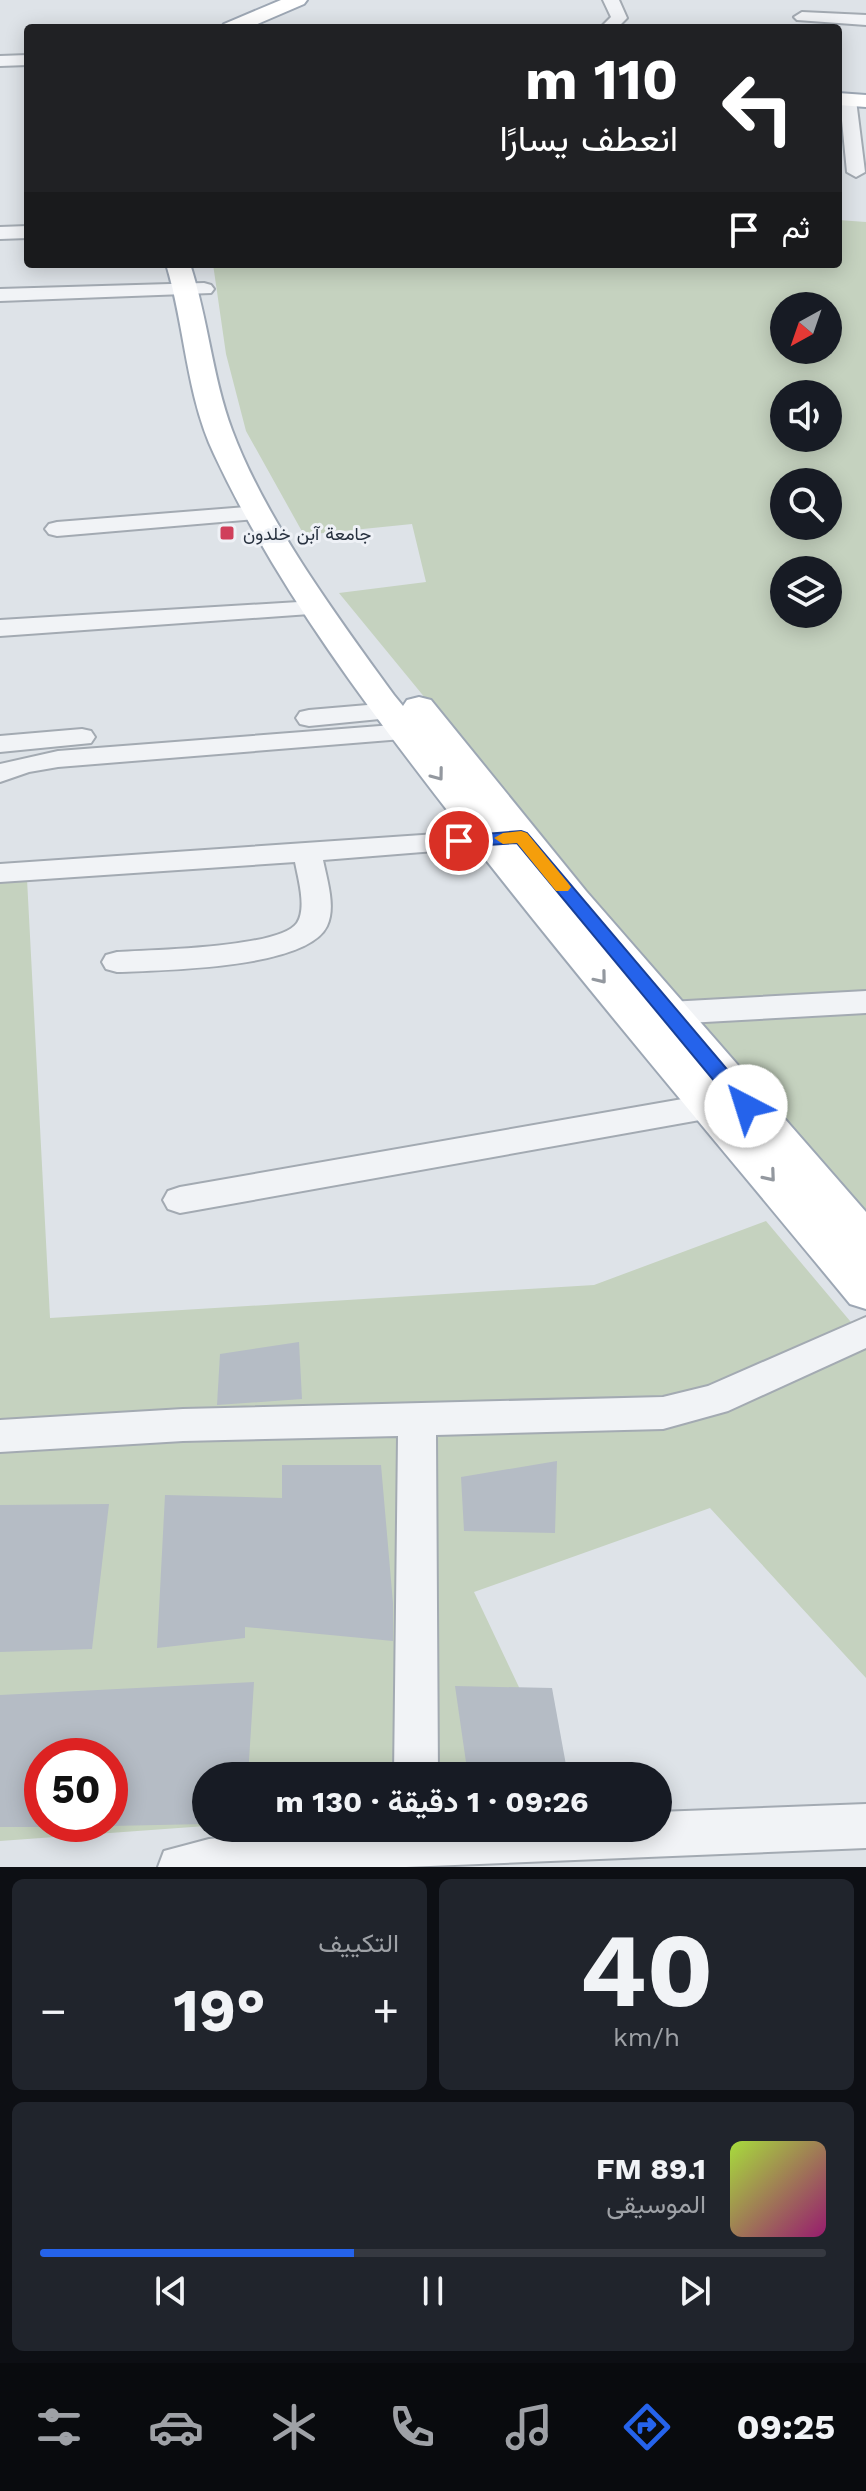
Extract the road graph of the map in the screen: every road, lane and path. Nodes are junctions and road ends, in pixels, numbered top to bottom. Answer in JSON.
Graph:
{"nodes":[{"id":1,"x":611,"y":0,"type":"edge"},
{"id":2,"x":804,"y":0,"type":"edge"},
{"id":3,"x":854,"y":0,"type":"edge"},
{"id":4,"x":306,"y":2,"type":"edge"},
{"id":5,"x":859,"y":20,"type":"edge"},
{"id":6,"x":802,"y":22,"type":"edge"},
{"id":7,"x":243,"y":24,"type":"edge"},
{"id":8,"x":269,"y":24,"type":"edge"},
{"id":9,"x":612,"y":24,"type":"edge"},
{"id":10,"x":24,"y":60,"type":"edge"},
{"id":11,"x":0,"y":61,"type":"edge"},
{"id":12,"x":851,"y":100,"type":"edge"},
{"id":13,"x":856,"y":172,"type":"dead end"},
{"id":14,"x":24,"y":232,"type":"edge"},
{"id":15,"x":0,"y":233,"type":"edge"},
{"id":16,"x":190,"y":277,"type":"edge"},
{"id":17,"x":0,"y":295,"type":"edge"},
{"id":18,"x":259,"y":513,"type":"junction"},
{"id":19,"x":57,"y":529,"type":"dead end"},
{"id":20,"x":315,"y":608,"type":"junction"},
{"id":21,"x":0,"y":628,"type":"edge"},
{"id":22,"x":399,"y":722,"type":"junction"},
{"id":23,"x":0,"y":744,"type":"edge"},
{"id":24,"x":0,"y":774,"type":"edge"},
{"id":25,"x":505,"y":838,"type":"junction"},
{"id":26,"x":308,"y":853,"type":"junction"},
{"id":27,"x":0,"y":873,"type":"edge"},
{"id":28,"x":117,"y":962,"type":"dead end"},
{"id":29,"x":866,"y":1002,"type":"edge"},
{"id":30,"x":669,"y":1013,"type":"junction"},
{"id":31,"x":711,"y":1106,"type":"junction"},
{"id":32,"x":180,"y":1200,"type":"dead end"},
{"id":33,"x":866,"y":1242,"type":"edge"},
{"id":34,"x":866,"y":1291,"type":"edge"},
{"id":35,"x":866,"y":1332,"type":"edge"},
{"id":36,"x":417,"y":1421,"type":"junction"},
{"id":37,"x":0,"y":1436,"type":"edge"},
{"id":38,"x":416,"y":1762,"type":"edge"},
{"id":39,"x":866,"y":1826,"type":"edge"},
{"id":40,"x":672,"y":1830,"type":"edge"},
{"id":41,"x":366,"y":1842,"type":"edge"},
{"id":42,"x":180,"y":1867,"type":"edge"}],
"edges":[{"from":1,"to":9,"type":"street"},
{"from":2,"to":6,"type":"street"},
{"from":3,"to":5,"type":"street"},
{"from":4,"to":7,"type":"main road"},
{"from":4,"to":8,"type":"main road"},
{"from":5,"to":6,"type":"street"},
{"from":10,"to":11,"type":"street"},
{"from":12,"to":13,"type":"street"},
{"from":14,"to":15,"type":"street"},
{"from":16,"to":17,"type":"street"},
{"from":16,"to":18,"type":"main road"},
{"from":16,"to":25,"type":"main road"},
{"from":18,"to":19,"type":"street"},
{"from":18,"to":20,"type":"main road"},
{"from":20,"to":21,"type":"street"},
{"from":20,"to":22,"type":"main road"},
{"from":22,"to":23,"type":"street"},
{"from":22,"to":24,"type":"street"},
{"from":22,"to":25,"type":"main road","one_way":true},
{"from":25,"to":26,"type":"street"},
{"from":25,"to":30,"type":"main road"},
{"from":25,"to":31,"type":"main road","one_way":true},
{"from":26,"to":27,"type":"street"},
{"from":26,"to":28,"type":"street"},
{"from":29,"to":30,"type":"street"},
{"from":30,"to":33,"type":"main road"},
{"from":31,"to":32,"type":"street"},
{"from":31,"to":34,"type":"main road","one_way":true},
{"from":35,"to":36,"type":"street"},
{"from":36,"to":37,"type":"street"},
{"from":36,"to":38,"type":"street"},
{"from":39,"to":40,"type":"street"},
{"from":41,"to":42,"type":"street"}]}
